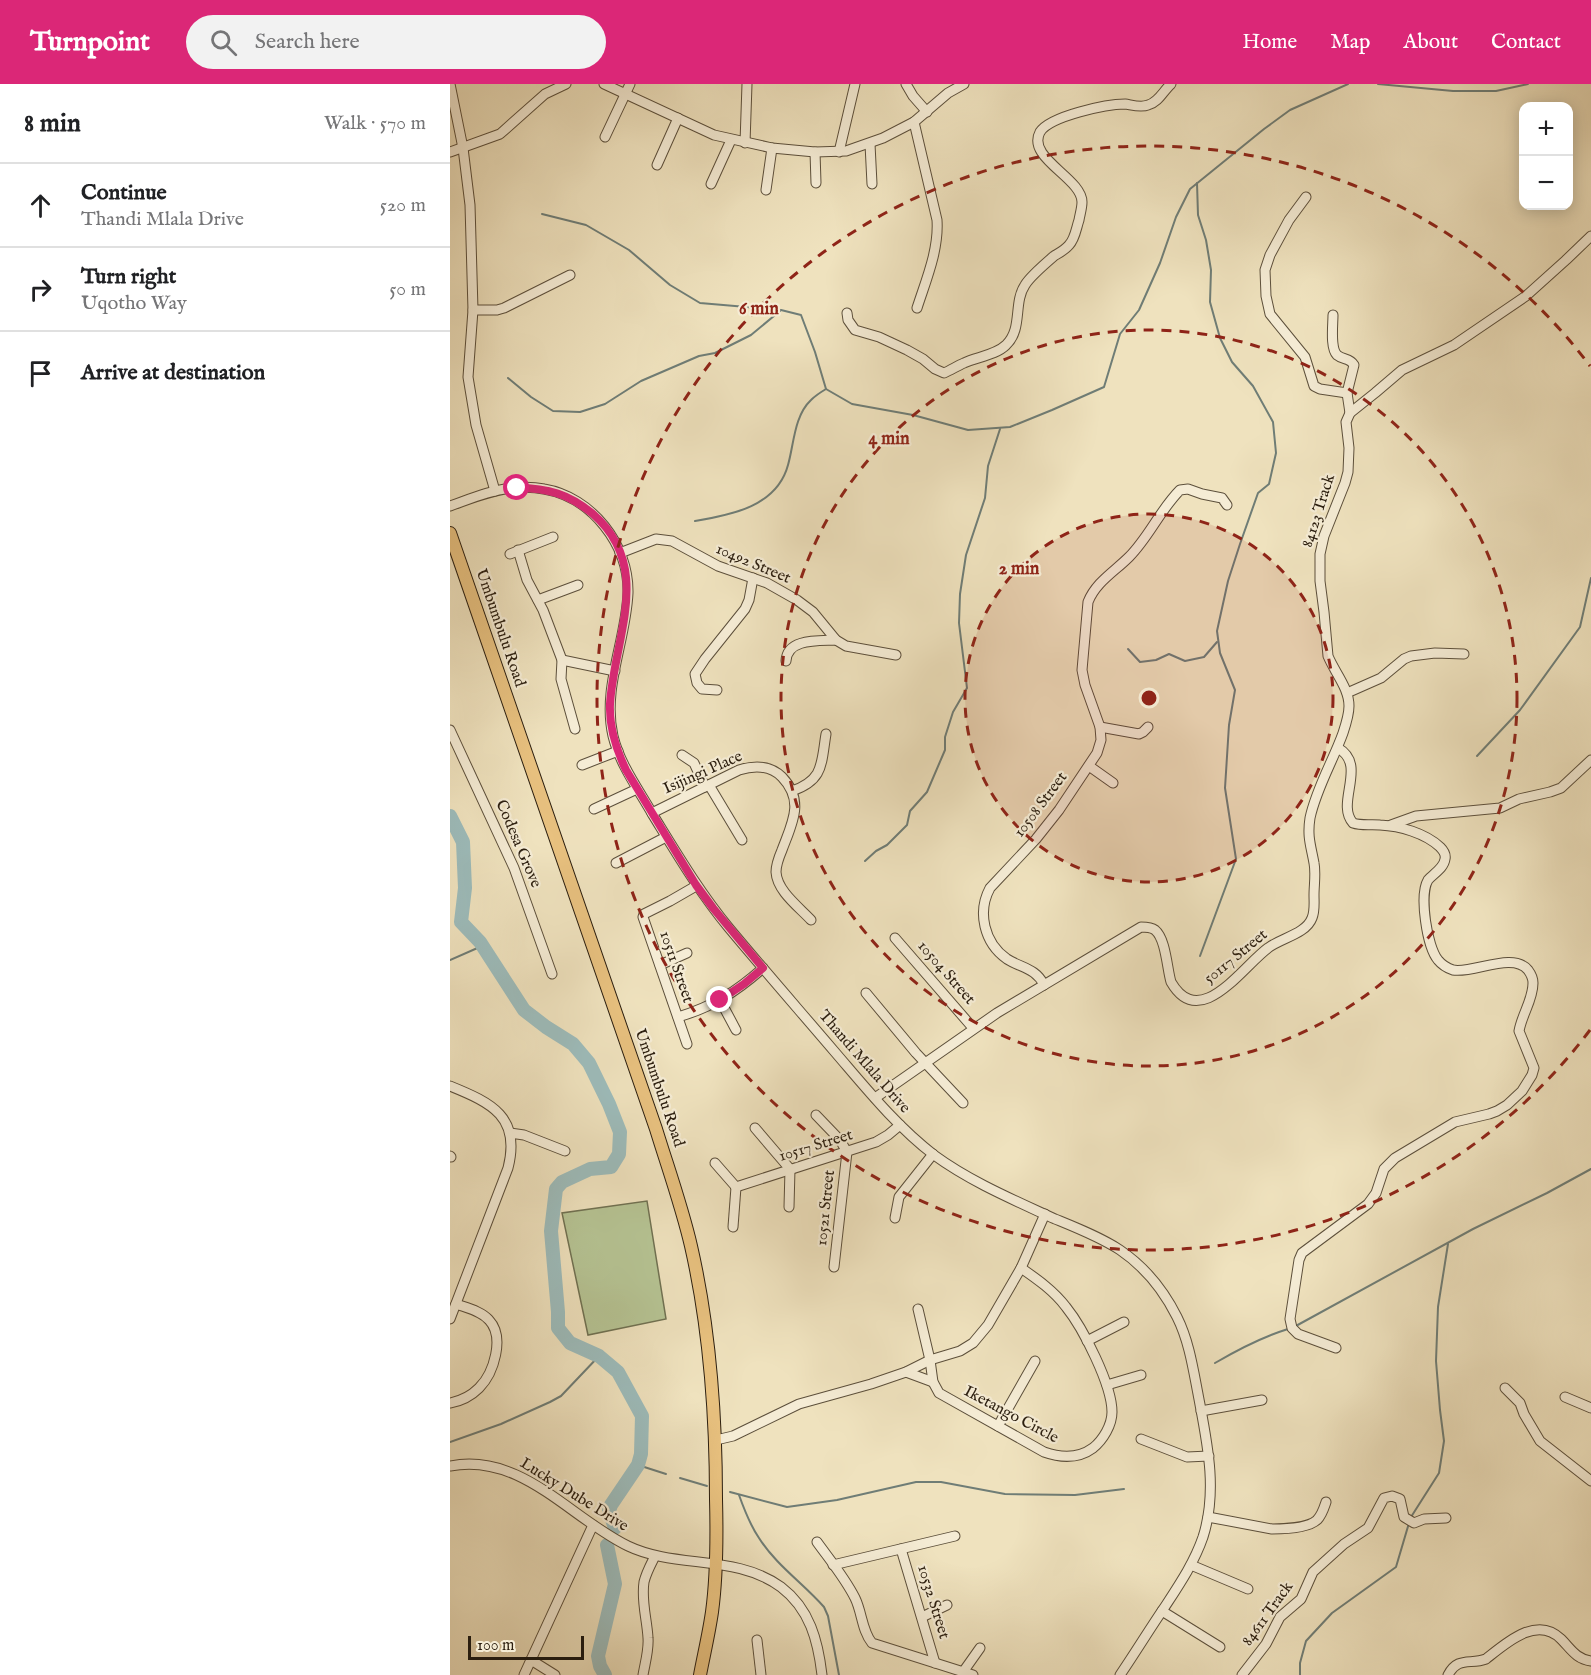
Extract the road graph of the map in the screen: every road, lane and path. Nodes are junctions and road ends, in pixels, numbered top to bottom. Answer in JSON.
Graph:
{"nodes":[{"id":1,"x":450,"y":84,"type":"edge"},
{"id":2,"x":566,"y":84,"type":"edge"},
{"id":3,"x":604,"y":84,"type":"edge"},
{"id":4,"x":747,"y":84,"type":"edge"},
{"id":5,"x":855,"y":84,"type":"edge"},
{"id":6,"x":906,"y":84,"type":"edge"},
{"id":7,"x":964,"y":84,"type":"edge"},
{"id":8,"x":1171,"y":84,"type":"edge"},
{"id":9,"x":628,"y":88,"type":"edge"},
{"id":10,"x":927,"y":112,"type":"junction"},
{"id":11,"x":678,"y":118,"type":"junction"},
{"id":12,"x":914,"y":122,"type":"junction"},
{"id":13,"x":605,"y":137,"type":"dead end"},
{"id":14,"x":731,"y":140,"type":"junction"},
{"id":15,"x":746,"y":143,"type":"junction"},
{"id":16,"x":870,"y":144,"type":"junction"},
{"id":17,"x":463,"y":148,"type":"junction"},
{"id":18,"x":772,"y":148,"type":"junction"},
{"id":19,"x":450,"y":152,"type":"edge"},
{"id":20,"x":814,"y":152,"type":"junction"},
{"id":21,"x":839,"y":152,"type":"junction"},
{"id":22,"x":657,"y":165,"type":"dead end"},
{"id":23,"x":816,"y":183,"type":"dead end"},
{"id":24,"x":711,"y":184,"type":"dead end"},
{"id":25,"x":872,"y":184,"type":"dead end"},
{"id":26,"x":766,"y":190,"type":"dead end"},
{"id":27,"x":1306,"y":197,"type":"dead end"},
{"id":28,"x":1591,"y":236,"type":"edge"},
{"id":29,"x":570,"y":274,"type":"dead end"},
{"id":30,"x":917,"y":308,"type":"dead end"},
{"id":31,"x":473,"y":310,"type":"junction"},
{"id":32,"x":847,"y":313,"type":"dead end"},
{"id":33,"x":1333,"y":315,"type":"dead end"},
{"id":34,"x":1347,"y":393,"type":"junction"},
{"id":35,"x":1350,"y":413,"type":"junction"},
{"id":36,"x":495,"y":491,"type":"junction"},
{"id":37,"x":450,"y":506,"type":"edge"},
{"id":38,"x":1227,"y":506,"type":"dead end"},
{"id":39,"x":450,"y":533,"type":"edge"},
{"id":40,"x":553,"y":537,"type":"dead end"},
{"id":41,"x":620,"y":553,"type":"junction"},
{"id":42,"x":753,"y":578,"type":"junction"},
{"id":43,"x":578,"y":585,"type":"dead end"},
{"id":44,"x":537,"y":600,"type":"junction"},
{"id":45,"x":836,"y":640,"type":"junction"},
{"id":46,"x":1464,"y":654,"type":"dead end"},
{"id":47,"x":896,"y":655,"type":"dead end"},
{"id":48,"x":562,"y":660,"type":"junction"},
{"id":49,"x":786,"y":661,"type":"dead end"},
{"id":50,"x":615,"y":671,"type":"junction"},
{"id":51,"x":717,"y":690,"type":"dead end"},
{"id":52,"x":1347,"y":693,"type":"junction"},
{"id":53,"x":1100,"y":727,"type":"junction"},
{"id":54,"x":1148,"y":727,"type":"dead end"},
{"id":55,"x":575,"y":729,"type":"dead end"},
{"id":56,"x":450,"y":730,"type":"edge"},
{"id":57,"x":826,"y":734,"type":"dead end"},
{"id":58,"x":1338,"y":748,"type":"junction"},
{"id":59,"x":618,"y":751,"type":"junction"},
{"id":60,"x":682,"y":755,"type":"dead end"},
{"id":61,"x":1591,"y":760,"type":"edge"},
{"id":62,"x":582,"y":765,"type":"dead end"},
{"id":63,"x":1089,"y":766,"type":"junction"},
{"id":64,"x":1113,"y":783,"type":"dead end"},
{"id":65,"x":707,"y":786,"type":"junction"},
{"id":66,"x":637,"y":789,"type":"junction"},
{"id":67,"x":792,"y":791,"type":"junction"},
{"id":68,"x":1315,"y":801,"type":"joint"},
{"id":69,"x":594,"y":809,"type":"dead end"},
{"id":70,"x":652,"y":813,"type":"junction"},
{"id":71,"x":1390,"y":826,"type":"junction"},
{"id":72,"x":666,"y":837,"type":"junction"},
{"id":73,"x":742,"y":840,"type":"dead end"},
{"id":74,"x":616,"y":863,"type":"dead end"},
{"id":75,"x":696,"y":885,"type":"junction"},
{"id":76,"x":811,"y":920,"type":"dead end"},
{"id":77,"x":895,"y":938,"type":"dead end"},
{"id":78,"x":687,"y":953,"type":"dead end"},
{"id":79,"x":660,"y":966,"type":"junction"},
{"id":80,"x":763,"y":968,"type":"junction"},
{"id":81,"x":552,"y":974,"type":"dead end"},
{"id":82,"x":1044,"y":985,"type":"junction"},
{"id":83,"x":866,"y":993,"type":"dead end"},
{"id":84,"x":720,"y":1000,"type":"junction"},
{"id":85,"x":678,"y":1017,"type":"junction"},
{"id":86,"x":973,"y":1028,"type":"junction"},
{"id":87,"x":736,"y":1030,"type":"dead end"},
{"id":88,"x":687,"y":1044,"type":"dead end"},
{"id":89,"x":925,"y":1062,"type":"junction"},
{"id":90,"x":450,"y":1086,"type":"edge"},
{"id":91,"x":875,"y":1098,"type":"junction"},
{"id":92,"x":963,"y":1103,"type":"dead end"},
{"id":93,"x":816,"y":1114,"type":"dead end"},
{"id":94,"x":900,"y":1125,"type":"junction"},
{"id":95,"x":755,"y":1128,"type":"dead end"},
{"id":96,"x":510,"y":1133,"type":"junction"},
{"id":97,"x":565,"y":1151,"type":"dead end"},
{"id":98,"x":847,"y":1152,"type":"junction"},
{"id":99,"x":933,"y":1154,"type":"junction"},
{"id":100,"x":716,"y":1163,"type":"dead end"},
{"id":101,"x":790,"y":1169,"type":"junction"},
{"id":102,"x":736,"y":1187,"type":"junction"},
{"id":103,"x":789,"y":1207,"type":"dead end"},
{"id":104,"x":1045,"y":1214,"type":"junction"},
{"id":105,"x":895,"y":1218,"type":"dead end"},
{"id":106,"x":733,"y":1227,"type":"dead end"},
{"id":107,"x":834,"y":1267,"type":"dead end"},
{"id":108,"x":1020,"y":1268,"type":"junction"},
{"id":109,"x":456,"y":1304,"type":"junction"},
{"id":110,"x":918,"y":1309,"type":"dead end"},
{"id":111,"x":450,"y":1319,"type":"edge"},
{"id":112,"x":1124,"y":1322,"type":"dead end"},
{"id":113,"x":1087,"y":1341,"type":"junction"},
{"id":114,"x":1336,"y":1348,"type":"dead end"},
{"id":115,"x":930,"y":1360,"type":"junction"},
{"id":116,"x":1035,"y":1361,"type":"dead end"},
{"id":117,"x":906,"y":1372,"type":"junction"},
{"id":118,"x":1141,"y":1376,"type":"dead end"},
{"id":119,"x":933,"y":1382,"type":"junction"},
{"id":120,"x":1107,"y":1385,"type":"junction"},
{"id":121,"x":1505,"y":1388,"type":"dead end"},
{"id":122,"x":1565,"y":1397,"type":"dead end"},
{"id":123,"x":1262,"y":1400,"type":"dead end"},
{"id":124,"x":450,"y":1403,"type":"edge"},
{"id":125,"x":1591,"y":1408,"type":"edge"},
{"id":126,"x":1201,"y":1411,"type":"junction"},
{"id":127,"x":998,"y":1426,"type":"junction"},
{"id":128,"x":1141,"y":1439,"type":"dead end"},
{"id":129,"x":716,"y":1440,"type":"junction"},
{"id":130,"x":1209,"y":1456,"type":"junction"},
{"id":131,"x":450,"y":1466,"type":"edge"},
{"id":132,"x":1591,"y":1481,"type":"edge"},
{"id":133,"x":1326,"y":1502,"type":"dead end"},
{"id":134,"x":1208,"y":1517,"type":"junction"},
{"id":135,"x":1446,"y":1518,"type":"dead end"},
{"id":136,"x":593,"y":1525,"type":"junction"},
{"id":137,"x":955,"y":1536,"type":"dead end"},
{"id":138,"x":817,"y":1542,"type":"dead end"},
{"id":139,"x":901,"y":1549,"type":"junction"},
{"id":140,"x":655,"y":1556,"type":"junction"},
{"id":141,"x":716,"y":1564,"type":"junction"},
{"id":142,"x":833,"y":1565,"type":"junction"},
{"id":143,"x":1191,"y":1565,"type":"junction"},
{"id":144,"x":1248,"y":1590,"type":"dead end"},
{"id":145,"x":947,"y":1605,"type":"dead end"},
{"id":146,"x":1162,"y":1611,"type":"junction"},
{"id":147,"x":922,"y":1617,"type":"junction"},
{"id":148,"x":757,"y":1640,"type":"dead end"},
{"id":149,"x":1220,"y":1647,"type":"dead end"},
{"id":150,"x":980,"y":1648,"type":"dead end"},
{"id":151,"x":531,"y":1660,"type":"junction"},
{"id":152,"x":1591,"y":1661,"type":"edge"},
{"id":153,"x":935,"y":1663,"type":"junction"},
{"id":154,"x":968,"y":1673,"type":"edge"},
{"id":155,"x":524,"y":1675,"type":"edge"},
{"id":156,"x":555,"y":1675,"type":"edge"},
{"id":157,"x":643,"y":1675,"type":"edge"},
{"id":158,"x":700,"y":1675,"type":"edge"},
{"id":159,"x":761,"y":1675,"type":"edge"},
{"id":160,"x":822,"y":1675,"type":"edge"},
{"id":161,"x":1120,"y":1675,"type":"edge"},
{"id":162,"x":1242,"y":1675,"type":"edge"},
{"id":163,"x":1448,"y":1675,"type":"edge"}],
"edges":[{"from":1,"to":17,"type":"street"},
{"from":2,"to":17,"type":"street"},
{"from":3,"to":9,"type":"street"},
{"from":4,"to":15,"type":"street"},
{"from":5,"to":21,"type":"street"},
{"from":6,"to":10,"type":"street"},
{"from":7,"to":10,"type":"street"},
{"from":8,"to":32,"type":"street"},
{"from":9,"to":11,"type":"street"},
{"from":9,"to":13,"type":"street"},
{"from":10,"to":12,"type":"street"},
{"from":11,"to":14,"type":"street"},
{"from":11,"to":22,"type":"street"},
{"from":12,"to":16,"type":"street"},
{"from":12,"to":30,"type":"street"},
{"from":14,"to":15,"type":"street"},
{"from":14,"to":24,"type":"street"},
{"from":15,"to":18,"type":"street"},
{"from":16,"to":21,"type":"street"},
{"from":16,"to":25,"type":"street"},
{"from":17,"to":19,"type":"street"},
{"from":17,"to":31,"type":"street"},
{"from":18,"to":20,"type":"street"},
{"from":18,"to":26,"type":"street"},
{"from":20,"to":21,"type":"street"},
{"from":20,"to":23,"type":"street"},
{"from":27,"to":34,"type":"street"},
{"from":28,"to":35,"type":"street"},
{"from":29,"to":31,"type":"street"},
{"from":31,"to":36,"type":"street"},
{"from":33,"to":34,"type":"street"},
{"from":34,"to":35,"type":"street","name":"84123 Track"},
{"from":35,"to":52,"type":"street","name":"84123 Track"},
{"from":36,"to":37,"type":"street","name":"Thandi Mlala Drive"},
{"from":36,"to":41,"type":"street","name":"Thandi Mlala Drive"},
{"from":38,"to":53,"type":"street","name":"10508 Street"},
{"from":39,"to":129,"type":"main road","name":"Umbumbulu Road"},
{"from":40,"to":44,"type":"street"},
{"from":41,"to":42,"type":"street","name":"10492 Street"},
{"from":41,"to":50,"type":"street","name":"Thandi Mlala Drive"},
{"from":42,"to":45,"type":"street","name":"10492 Street"},
{"from":42,"to":51,"type":"street"},
{"from":43,"to":44,"type":"street"},
{"from":44,"to":48,"type":"street"},
{"from":45,"to":47,"type":"street","name":"10492 Street"},
{"from":45,"to":49,"type":"street"},
{"from":46,"to":52,"type":"street"},
{"from":48,"to":50,"type":"street"},
{"from":48,"to":55,"type":"street"},
{"from":50,"to":59,"type":"street","name":"Thandi Mlala Drive"},
{"from":52,"to":58,"type":"street","name":"84123 Track"},
{"from":53,"to":54,"type":"street"},
{"from":53,"to":63,"type":"street","name":"10508 Street"},
{"from":56,"to":81,"type":"street","name":"Codesa Grove"},
{"from":57,"to":67,"type":"street"},
{"from":58,"to":68,"type":"street","name":"84123 Track"},
{"from":58,"to":71,"type":"street"},
{"from":59,"to":62,"type":"street"},
{"from":59,"to":66,"type":"street","name":"Thandi Mlala Drive"},
{"from":60,"to":65,"type":"street"},
{"from":61,"to":71,"type":"street"},
{"from":63,"to":64,"type":"street"},
{"from":63,"to":82,"type":"street","name":"10508 Street"},
{"from":65,"to":67,"type":"street","name":"Isijingi Place"},
{"from":65,"to":70,"type":"street","name":"Isijingi Place"},
{"from":65,"to":73,"type":"street"},
{"from":66,"to":69,"type":"street"},
{"from":66,"to":70,"type":"street","name":"Thandi Mlala Drive"},
{"from":67,"to":76,"type":"street"},
{"from":68,"to":82,"type":"street","name":"50117 Street"},
{"from":70,"to":72,"type":"street","name":"Thandi Mlala Drive"},
{"from":71,"to":114,"type":"street"},
{"from":72,"to":74,"type":"street"},
{"from":72,"to":75,"type":"street","name":"Thandi Mlala Drive"},
{"from":75,"to":79,"type":"street","name":"10511 Street"},
{"from":75,"to":80,"type":"street","name":"Thandi Mlala Drive"},
{"from":77,"to":86,"type":"street","name":"10504 Street"},
{"from":78,"to":79,"type":"street"},
{"from":79,"to":85,"type":"street","name":"10511 Street"},
{"from":80,"to":84,"type":"street"},
{"from":80,"to":91,"type":"street","name":"Thandi Mlala Drive"},
{"from":82,"to":86,"type":"street"},
{"from":83,"to":89,"type":"street"},
{"from":84,"to":85,"type":"street"},
{"from":84,"to":87,"type":"street"},
{"from":85,"to":88,"type":"street","name":"10511 Street"},
{"from":86,"to":89,"type":"street"},
{"from":89,"to":91,"type":"street"},
{"from":89,"to":92,"type":"street"},
{"from":90,"to":96,"type":"street"},
{"from":91,"to":94,"type":"street","name":"Thandi Mlala Drive"},
{"from":93,"to":98,"type":"street"},
{"from":94,"to":98,"type":"street","name":"10517 Street"},
{"from":94,"to":99,"type":"street","name":"Thandi Mlala Drive"},
{"from":95,"to":101,"type":"street"},
{"from":96,"to":97,"type":"street"},
{"from":96,"to":109,"type":"street"},
{"from":98,"to":101,"type":"street","name":"10517 Street"},
{"from":98,"to":107,"type":"street","name":"10521 Street"},
{"from":99,"to":104,"type":"street","name":"Thandi Mlala Drive"},
{"from":99,"to":105,"type":"street"},
{"from":100,"to":102,"type":"street"},
{"from":101,"to":102,"type":"street","name":"10517 Street"},
{"from":101,"to":103,"type":"street"},
{"from":102,"to":106,"type":"street"},
{"from":104,"to":108,"type":"street"},
{"from":104,"to":126,"type":"street","name":"Thandi Mlala Drive"},
{"from":108,"to":113,"type":"street","name":"Iketango Circle"},
{"from":108,"to":115,"type":"street"},
{"from":109,"to":111,"type":"street"},
{"from":109,"to":124,"type":"street"},
{"from":110,"to":115,"type":"street"},
{"from":112,"to":113,"type":"street"},
{"from":113,"to":120,"type":"street","name":"Iketango Circle"},
{"from":115,"to":117,"type":"street"},
{"from":115,"to":119,"type":"street"},
{"from":116,"to":127,"type":"street"},
{"from":117,"to":119,"type":"street"},
{"from":117,"to":129,"type":"street"},
{"from":118,"to":120,"type":"street"},
{"from":119,"to":127,"type":"street","name":"Iketango Circle"},
{"from":120,"to":127,"type":"street","name":"Iketango Circle"},
{"from":121,"to":132,"type":"street"},
{"from":122,"to":125,"type":"street"},
{"from":123,"to":126,"type":"street"},
{"from":126,"to":130,"type":"street","name":"Thandi Mlala Drive"},
{"from":128,"to":130,"type":"street"},
{"from":129,"to":141,"type":"main road","name":"Umbumbulu Road"},
{"from":130,"to":134,"type":"street","name":"Thandi Mlala Drive"},
{"from":131,"to":136,"type":"street","name":"Lucky Dube Drive"},
{"from":133,"to":134,"type":"street"},
{"from":134,"to":143,"type":"street","name":"Thandi Mlala Drive"},
{"from":135,"to":162,"type":"street","name":"84611 Track"},
{"from":136,"to":140,"type":"street","name":"Lucky Dube Drive"},
{"from":136,"to":151,"type":"street"},
{"from":137,"to":139,"type":"street"},
{"from":138,"to":142,"type":"street"},
{"from":139,"to":142,"type":"street"},
{"from":139,"to":147,"type":"street","name":"10532 Street"},
{"from":140,"to":141,"type":"street","name":"Lucky Dube Drive"},
{"from":140,"to":157,"type":"street"},
{"from":141,"to":158,"type":"main road","name":"Umbumbulu Road"},
{"from":141,"to":160,"type":"street"},
{"from":142,"to":153,"type":"street"},
{"from":143,"to":144,"type":"street"},
{"from":143,"to":146,"type":"street","name":"Thandi Mlala Drive"},
{"from":145,"to":147,"type":"street"},
{"from":146,"to":149,"type":"street"},
{"from":146,"to":161,"type":"street","name":"Thandi Mlala Drive"},
{"from":147,"to":153,"type":"street","name":"10532 Street"},
{"from":148,"to":159,"type":"street"},
{"from":150,"to":154,"type":"street"},
{"from":151,"to":155,"type":"street"},
{"from":151,"to":156,"type":"street"},
{"from":152,"to":163,"type":"street"},
{"from":153,"to":154,"type":"street"}]}
